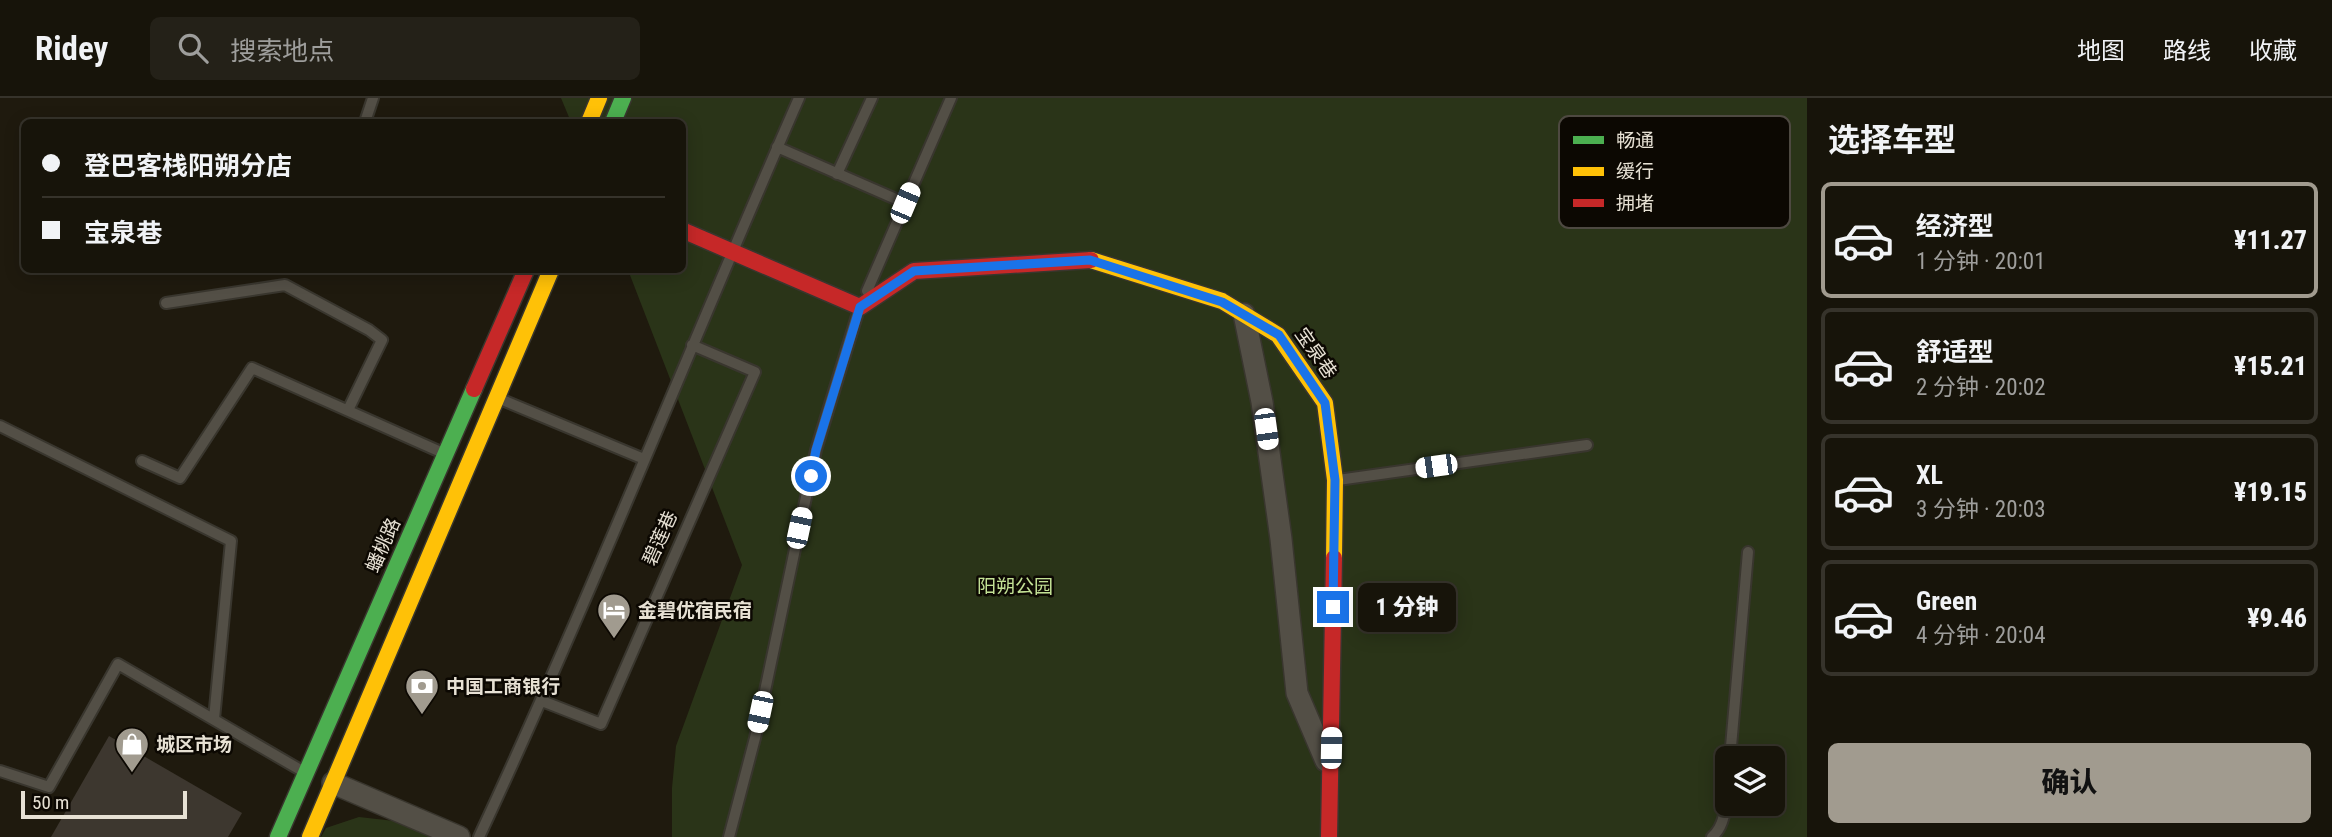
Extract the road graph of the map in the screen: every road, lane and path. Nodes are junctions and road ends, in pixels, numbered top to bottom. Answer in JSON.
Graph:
{"nodes":[{"id":1,"x":373,"y":98,"type":"edge"},
{"id":2,"x":599,"y":98,"type":"edge"},
{"id":3,"x":624,"y":98,"type":"edge"},
{"id":4,"x":799,"y":98,"type":"edge"},
{"id":5,"x":872,"y":98,"type":"edge"},
{"id":6,"x":951,"y":98,"type":"edge"},
{"id":7,"x":366,"y":119,"type":"edge"},
{"id":8,"x":590,"y":119,"type":"edge"},
{"id":9,"x":614,"y":119,"type":"edge"},
{"id":10,"x":777,"y":147,"type":"junction"},
{"id":11,"x":837,"y":174,"type":"junction"},
{"id":12,"x":905,"y":203,"type":"junction"},
{"id":13,"x":686,"y":232,"type":"edge"},
{"id":14,"x":732,"y":251,"type":"junction"},
{"id":15,"x":525,"y":273,"type":"edge"},
{"id":16,"x":550,"y":273,"type":"edge"},
{"id":17,"x":166,"y":303,"type":"dead end"},
{"id":18,"x":860,"y":307,"type":"junction"},
{"id":19,"x":1244,"y":314,"type":"junction"},
{"id":20,"x":692,"y":345,"type":"junction"},
{"id":21,"x":497,"y":398,"type":"junction"},
{"id":22,"x":348,"y":410,"type":"junction"},
{"id":23,"x":0,"y":426,"type":"edge"},
{"id":24,"x":1587,"y":445,"type":"dead end"},
{"id":25,"x":446,"y":454,"type":"junction"},
{"id":26,"x":644,"y":458,"type":"junction"},
{"id":27,"x":142,"y":461,"type":"dead end"},
{"id":28,"x":1335,"y":480,"type":"junction"},
{"id":29,"x":1748,"y":552,"type":"dead end"},
{"id":30,"x":542,"y":701,"type":"junction"},
{"id":31,"x":214,"y":719,"type":"junction"},
{"id":32,"x":1731,"y":746,"type":"edge"},
{"id":33,"x":1330,"y":770,"type":"junction"},
{"id":34,"x":0,"y":771,"type":"edge"},
{"id":35,"x":307,"y":773,"type":"junction"},
{"id":36,"x":333,"y":783,"type":"junction"},
{"id":37,"x":1723,"y":816,"type":"edge"},
{"id":38,"x":278,"y":837,"type":"edge"},
{"id":39,"x":310,"y":837,"type":"edge"},
{"id":40,"x":459,"y":837,"type":"edge"},
{"id":41,"x":478,"y":837,"type":"edge"},
{"id":42,"x":729,"y":837,"type":"edge"},
{"id":43,"x":1329,"y":837,"type":"edge"},
{"id":44,"x":1712,"y":837,"type":"edge"}],
"edges":[{"from":1,"to":7,"type":"lane"},
{"from":2,"to":8,"type":"main road"},
{"from":3,"to":9,"type":"main road"},
{"from":4,"to":10,"type":"lane"},
{"from":5,"to":11,"type":"lane"},
{"from":6,"to":12,"type":"lane"},
{"from":10,"to":11,"type":"lane"},
{"from":10,"to":14,"type":"lane"},
{"from":11,"to":12,"type":"lane"},
{"from":12,"to":18,"type":"lane"},
{"from":13,"to":14,"type":"main road"},
{"from":14,"to":18,"type":"main road"},
{"from":14,"to":20,"type":"lane"},
{"from":15,"to":25,"type":"main road","name":"蟠桃路"},
{"from":16,"to":21,"type":"main road"},
{"from":17,"to":22,"type":"lane"},
{"from":18,"to":19,"type":"main road","name":"宝泉巷"},
{"from":18,"to":42,"type":"lane"},
{"from":19,"to":28,"type":"main road","name":"宝泉巷"},
{"from":19,"to":33,"type":"street"},
{"from":20,"to":26,"type":"lane"},
{"from":20,"to":30,"type":"lane","name":"碧莲巷"},
{"from":21,"to":26,"type":"lane"},
{"from":21,"to":36,"type":"main road"},
{"from":22,"to":25,"type":"lane"},
{"from":22,"to":27,"type":"lane"},
{"from":23,"to":31,"type":"lane"},
{"from":24,"to":28,"type":"lane"},
{"from":25,"to":35,"type":"main road","name":"蟠桃路"},
{"from":26,"to":30,"type":"lane"},
{"from":28,"to":33,"type":"main road","name":"宝泉巷"},
{"from":29,"to":32,"type":"lane"},
{"from":30,"to":41,"type":"lane"},
{"from":31,"to":34,"type":"lane"},
{"from":31,"to":35,"type":"lane"},
{"from":33,"to":43,"type":"main road","name":"宝泉巷"},
{"from":35,"to":38,"type":"main road","name":"蟠桃路"},
{"from":36,"to":39,"type":"main road"},
{"from":36,"to":40,"type":"street"},
{"from":37,"to":44,"type":"lane"}]}
